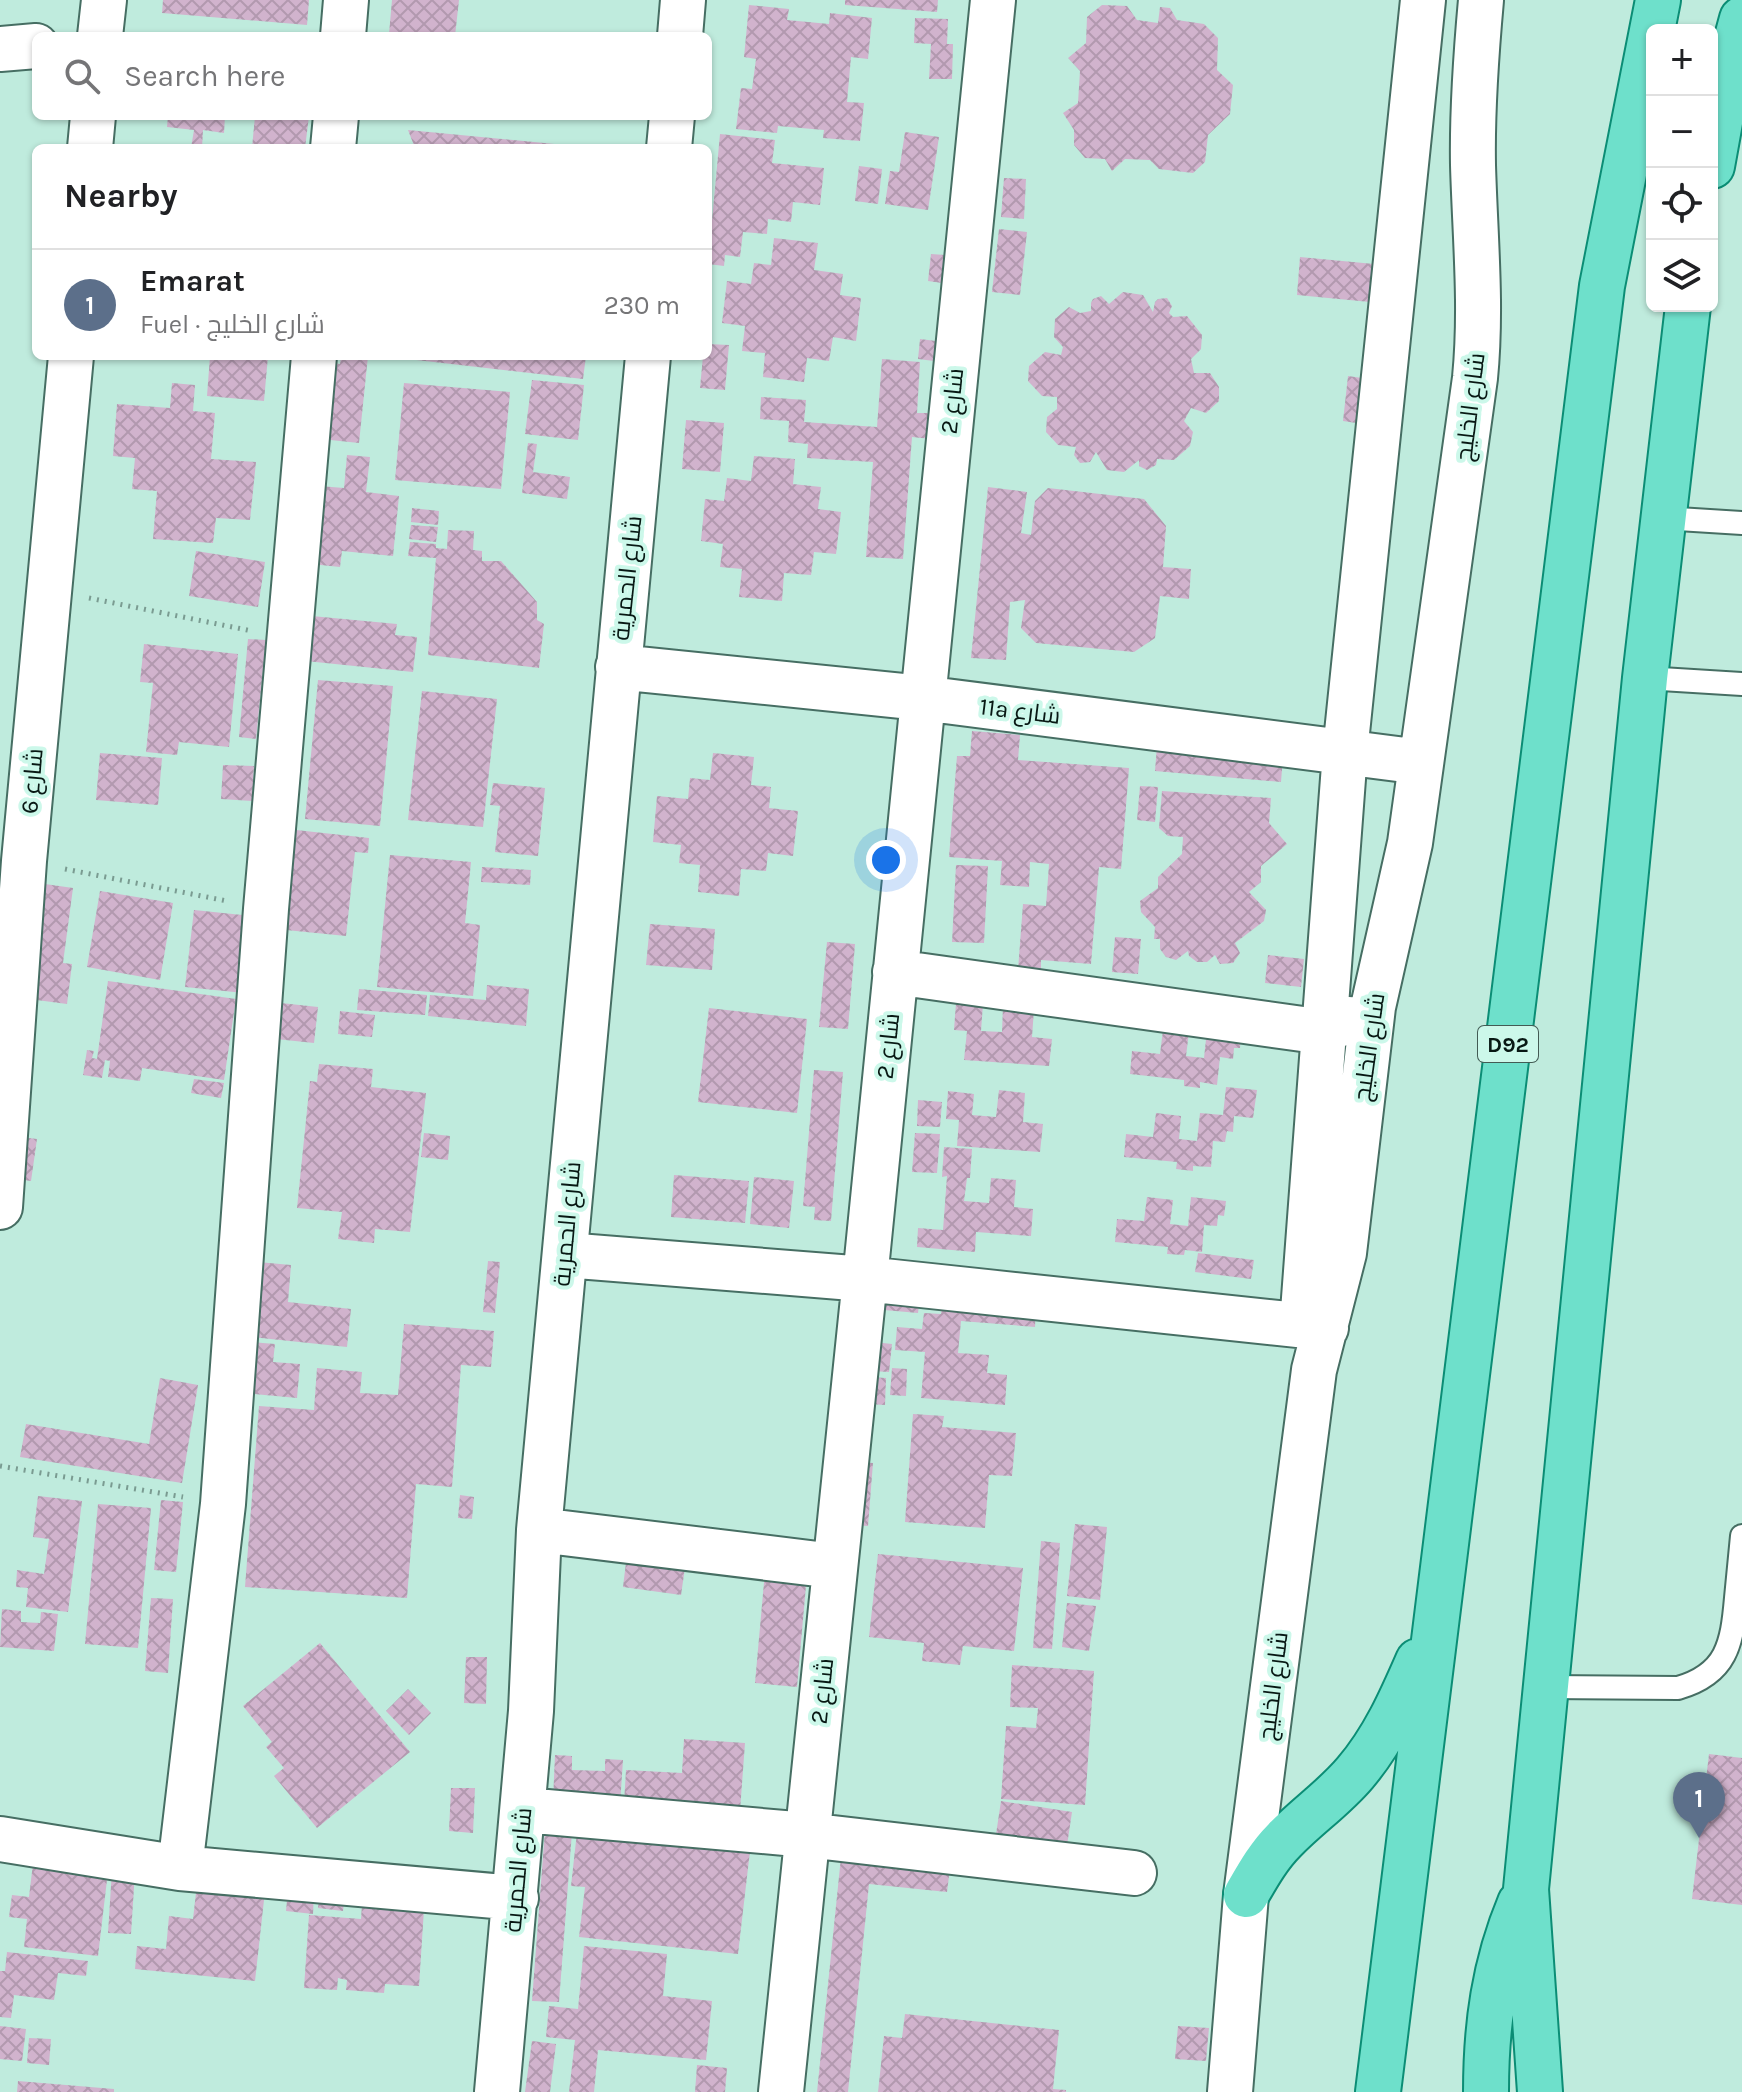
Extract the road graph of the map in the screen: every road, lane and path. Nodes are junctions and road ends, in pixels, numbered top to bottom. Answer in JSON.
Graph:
{"nodes":[{"id":1,"x":104,"y":0,"type":"edge"},
{"id":2,"x":346,"y":0,"type":"edge"},
{"id":3,"x":683,"y":0,"type":"edge"},
{"id":4,"x":993,"y":0,"type":"edge"},
{"id":5,"x":1423,"y":0,"type":"edge"},
{"id":6,"x":1481,"y":0,"type":"edge"},
{"id":7,"x":1658,"y":0,"type":"edge"},
{"id":8,"x":1742,"y":19,"type":"edge"},
{"id":9,"x":100,"y":32,"type":"edge"},
{"id":10,"x":343,"y":32,"type":"edge"},
{"id":11,"x":680,"y":32,"type":"edge"},
{"id":12,"x":1419,"y":45,"type":"junction"},
{"id":13,"x":32,"y":46,"type":"edge"},
{"id":14,"x":0,"y":49,"type":"edge"},
{"id":15,"x":1476,"y":51,"type":"junction"},
{"id":16,"x":93,"y":120,"type":"edge"},
{"id":17,"x":336,"y":120,"type":"edge"},
{"id":18,"x":672,"y":120,"type":"edge"},
{"id":19,"x":1718,"y":133,"type":"edge"},
{"id":20,"x":90,"y":144,"type":"edge"},
{"id":21,"x":333,"y":144,"type":"edge"},
{"id":22,"x":669,"y":144,"type":"edge"},
{"id":23,"x":1687,"y":312,"type":"edge"},
{"id":24,"x":71,"y":360,"type":"edge"},
{"id":25,"x":314,"y":360,"type":"edge"},
{"id":26,"x":648,"y":360,"type":"edge"},
{"id":27,"x":1662,"y":518,"type":"junction"},
{"id":28,"x":1742,"y":523,"type":"edge"},
{"id":29,"x":49,"y":590,"type":"junction"},
{"id":30,"x":289,"y":638,"type":"junction"},
{"id":31,"x":618,"y":667,"type":"junction"},
{"id":32,"x":1645,"y":678,"type":"junction"},
{"id":33,"x":1742,"y":684,"type":"edge"},
{"id":34,"x":922,"y":698,"type":"junction"},
{"id":35,"x":1345,"y":752,"type":"junction"},
{"id":36,"x":1421,"y":762,"type":"junction"},
{"id":37,"x":24,"y":861,"type":"junction"},
{"id":38,"x":266,"y":909,"type":"junction"},
{"id":39,"x":895,"y":972,"type":"junction"},
{"id":40,"x":1373,"y":1007,"type":"junction"},
{"id":41,"x":1324,"y":1032,"type":"junction"},
{"id":42,"x":0,"y":1207,"type":"edge"},
{"id":43,"x":1327,"y":1227,"type":"junction"},
{"id":44,"x":565,"y":1255,"type":"junction"},
{"id":45,"x":865,"y":1279,"type":"junction"},
{"id":46,"x":1314,"y":1326,"type":"junction"},
{"id":47,"x":0,"y":1466,"type":"edge"},
{"id":48,"x":223,"y":1504,"type":"junction"},
{"id":49,"x":539,"y":1530,"type":"junction"},
{"id":50,"x":1742,"y":1536,"type":"edge"},
{"id":51,"x":834,"y":1566,"type":"junction"},
{"id":52,"x":1436,"y":1622,"type":"junction"},
{"id":53,"x":1735,"y":1655,"type":"edge"},
{"id":54,"x":1546,"y":1687,"type":"junction"},
{"id":55,"x":524,"y":1810,"type":"junction"},
{"id":56,"x":807,"y":1835,"type":"junction"},
{"id":57,"x":0,"y":1839,"type":"edge"},
{"id":58,"x":180,"y":1868,"type":"junction"},
{"id":59,"x":1134,"y":1873,"type":"dead end"},
{"id":60,"x":1526,"y":1889,"type":"junction"},
{"id":61,"x":1246,"y":1895,"type":"junction"},
{"id":62,"x":516,"y":1898,"type":"junction"},
{"id":63,"x":497,"y":2092,"type":"edge"},
{"id":64,"x":781,"y":2092,"type":"edge"},
{"id":65,"x":1230,"y":2092,"type":"edge"},
{"id":66,"x":1378,"y":2092,"type":"edge"},
{"id":67,"x":1486,"y":2092,"type":"edge"},
{"id":68,"x":1540,"y":2092,"type":"edge"}],
"edges":[{"from":1,"to":9,"type":"street"},
{"from":2,"to":10,"type":"street"},
{"from":3,"to":11,"type":"street"},
{"from":4,"to":34,"type":"street","name":"شارع 2"},
{"from":5,"to":12,"type":"street"},
{"from":6,"to":15,"type":"street","name":"شارع الخليج"},
{"from":7,"to":52,"type":"main road","number":"D92"},
{"from":8,"to":19,"type":"main road"},
{"from":12,"to":15,"type":"street"},
{"from":12,"to":35,"type":"street"},
{"from":13,"to":14,"type":"street"},
{"from":15,"to":36,"type":"street","name":"شارع الخليج"},
{"from":16,"to":20,"type":"street"},
{"from":17,"to":21,"type":"street"},
{"from":18,"to":22,"type":"street"},
{"from":23,"to":27,"type":"main road"},
{"from":24,"to":29,"type":"street","name":"شارع 6"},
{"from":25,"to":30,"type":"street"},
{"from":26,"to":31,"type":"street","name":"شارع الحمرية"},
{"from":27,"to":28,"type":"lane"},
{"from":27,"to":32,"type":"main road"},
{"from":29,"to":30,"type":"path"},
{"from":29,"to":37,"type":"street","name":"شارع 6"},
{"from":30,"to":38,"type":"street"},
{"from":31,"to":34,"type":"street","name":"11a شارع"},
{"from":31,"to":44,"type":"street","name":"شارع الحمرية"},
{"from":32,"to":33,"type":"lane"},
{"from":32,"to":54,"type":"main road"},
{"from":34,"to":35,"type":"street","name":"11a شارع"},
{"from":34,"to":39,"type":"street","name":"شارع 2"},
{"from":35,"to":36,"type":"street","name":"11a شارع"},
{"from":35,"to":41,"type":"street"},
{"from":36,"to":40,"type":"street","name":"شارع الخليج"},
{"from":37,"to":38,"type":"path"},
{"from":37,"to":42,"type":"street","name":"شارع 6"},
{"from":38,"to":48,"type":"street"},
{"from":39,"to":41,"type":"street"},
{"from":39,"to":45,"type":"street","name":"شارع 2"},
{"from":40,"to":41,"type":"street"},
{"from":40,"to":43,"type":"street","name":"شارع الخليج"},
{"from":41,"to":43,"type":"street"},
{"from":43,"to":46,"type":"street","name":"شارع الخليج"},
{"from":44,"to":45,"type":"street"},
{"from":44,"to":49,"type":"street","name":"شارع الحمرية"},
{"from":45,"to":46,"type":"street"},
{"from":45,"to":51,"type":"street","name":"شارع 2"},
{"from":46,"to":61,"type":"street","name":"شارع الخليج"},
{"from":47,"to":48,"type":"path"},
{"from":48,"to":58,"type":"street"},
{"from":49,"to":51,"type":"street"},
{"from":49,"to":55,"type":"street","name":"شارع الحمرية"},
{"from":50,"to":53,"type":"lane"},
{"from":51,"to":56,"type":"street","name":"شارع 2"},
{"from":52,"to":61,"type":"main road"},
{"from":52,"to":66,"type":"main road","number":"D92"},
{"from":53,"to":54,"type":"lane"},
{"from":54,"to":60,"type":"main road"},
{"from":55,"to":56,"type":"street"},
{"from":55,"to":62,"type":"street","name":"شارع الحمرية"},
{"from":56,"to":59,"type":"street"},
{"from":56,"to":64,"type":"street","name":"شارع 2"},
{"from":57,"to":58,"type":"street"},
{"from":58,"to":62,"type":"street"},
{"from":60,"to":67,"type":"main road"},
{"from":60,"to":68,"type":"main road"},
{"from":61,"to":65,"type":"street","name":"شارع الخليج"},
{"from":62,"to":63,"type":"street","name":"شارع الحمرية"}]}
